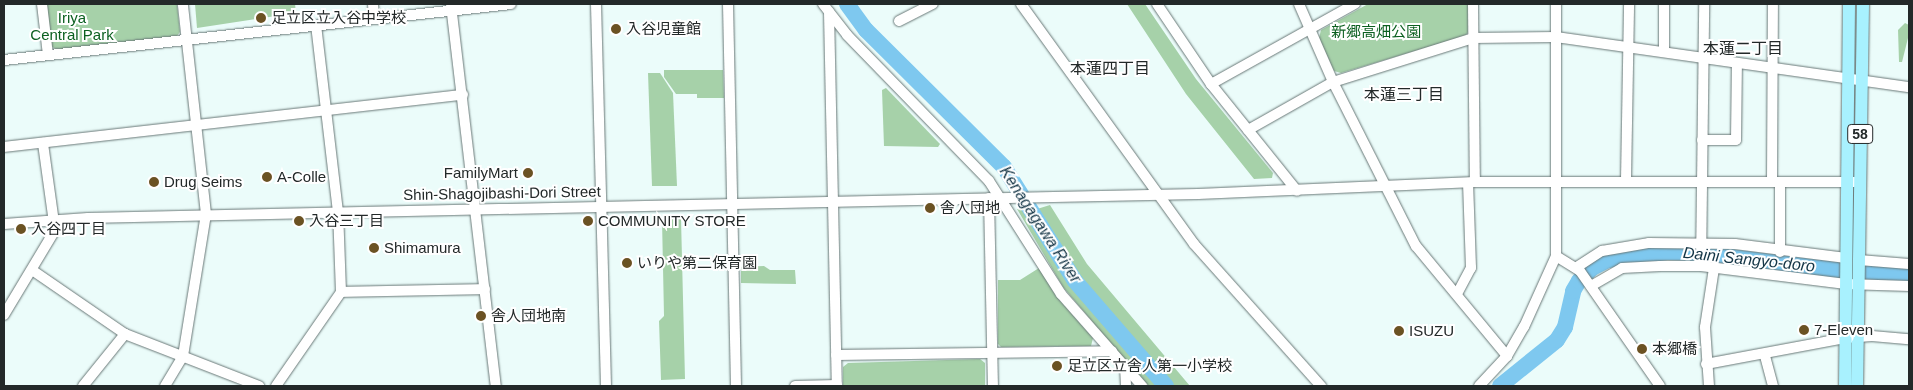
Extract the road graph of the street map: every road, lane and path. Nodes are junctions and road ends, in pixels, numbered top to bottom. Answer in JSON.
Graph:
{"nodes":[{"id":1,"x":42,"y":4,"type":"edge"},
{"id":2,"x":183,"y":4,"type":"edge"},
{"id":3,"x":372,"y":4,"type":"edge"},
{"id":4,"x":511,"y":4,"type":"edge"},
{"id":5,"x":596,"y":4,"type":"edge"},
{"id":6,"x":728,"y":4,"type":"edge"},
{"id":7,"x":932,"y":4,"type":"edge"},
{"id":8,"x":1021,"y":4,"type":"edge"},
{"id":9,"x":1159,"y":4,"type":"edge"},
{"id":10,"x":1300,"y":4,"type":"edge"},
{"id":11,"x":1355,"y":4,"type":"edge"},
{"id":12,"x":1473,"y":4,"type":"edge"},
{"id":13,"x":1556,"y":4,"type":"edge"},
{"id":14,"x":1629,"y":4,"type":"edge"},
{"id":15,"x":1664,"y":4,"type":"edge"},
{"id":16,"x":1704,"y":4,"type":"edge"},
{"id":17,"x":1773,"y":4,"type":"edge"},
{"id":18,"x":1849,"y":4,"type":"edge"},
{"id":19,"x":1863,"y":4,"type":"edge"},
{"id":20,"x":452,"y":7,"type":"edge"},
{"id":21,"x":826,"y":8,"type":"edge"},
{"id":22,"x":374,"y":19,"type":"junction"},
{"id":23,"x":899,"y":21,"type":"dead end"},
{"id":24,"x":316,"y":26,"type":"junction"},
{"id":25,"x":1310,"y":28,"type":"junction"},
{"id":26,"x":1556,"y":37,"type":"junction"},
{"id":27,"x":1473,"y":38,"type":"junction"},
{"id":28,"x":187,"y":40,"type":"junction"},
{"id":29,"x":1629,"y":46,"type":"junction"},
{"id":30,"x":1664,"y":52,"type":"junction"},
{"id":31,"x":48,"y":55,"type":"junction"},
{"id":32,"x":1703,"y":58,"type":"junction"},
{"id":33,"x":4,"y":60,"type":"edge"},
{"id":34,"x":1737,"y":63,"type":"junction"},
{"id":35,"x":1773,"y":68,"type":"junction"},
{"id":36,"x":1855,"y":80,"type":"junction"},
{"id":37,"x":1333,"y":82,"type":"junction"},
{"id":38,"x":1211,"y":84,"type":"junction"},
{"id":39,"x":1909,"y":87,"type":"edge"},
{"id":40,"x":463,"y":94,"type":"junction"},
{"id":41,"x":326,"y":110,"type":"junction"},
{"id":42,"x":197,"y":125,"type":"junction"},
{"id":43,"x":1248,"y":130,"type":"junction"},
{"id":44,"x":1702,"y":140,"type":"junction"},
{"id":45,"x":43,"y":142,"type":"junction"},
{"id":46,"x":4,"y":147,"type":"edge"},
{"id":47,"x":1626,"y":180,"type":"junction"},
{"id":48,"x":1558,"y":181,"type":"junction"},
{"id":49,"x":1701,"y":182,"type":"junction"},
{"id":50,"x":1776,"y":182,"type":"junction"},
{"id":51,"x":1853,"y":182,"type":"junction"},
{"id":52,"x":1471,"y":183,"type":"junction"},
{"id":53,"x":1385,"y":187,"type":"junction"},
{"id":54,"x":1297,"y":191,"type":"junction"},
{"id":55,"x":1154,"y":193,"type":"junction"},
{"id":56,"x":989,"y":198,"type":"junction"},
{"id":57,"x":1002,"y":198,"type":"junction"},
{"id":58,"x":833,"y":201,"type":"junction"},
{"id":59,"x":733,"y":204,"type":"junction"},
{"id":60,"x":601,"y":206,"type":"junction"},
{"id":61,"x":475,"y":209,"type":"junction"},
{"id":62,"x":338,"y":212,"type":"junction"},
{"id":63,"x":206,"y":214,"type":"junction"},
{"id":64,"x":54,"y":219,"type":"junction"},
{"id":65,"x":4,"y":224,"type":"edge"},
{"id":66,"x":1702,"y":245,"type":"junction"},
{"id":67,"x":1780,"y":252,"type":"junction"},
{"id":68,"x":1556,"y":256,"type":"junction"},
{"id":69,"x":1852,"y":261,"type":"junction"},
{"id":70,"x":1701,"y":263,"type":"junction"},
{"id":71,"x":1909,"y":264,"type":"edge"},
{"id":72,"x":1714,"y":268,"type":"junction"},
{"id":73,"x":1578,"y":269,"type":"junction"},
{"id":74,"x":32,"y":270,"type":"junction"},
{"id":75,"x":1852,"y":281,"type":"junction"},
{"id":76,"x":1590,"y":284,"type":"junction"},
{"id":77,"x":1909,"y":286,"type":"edge"},
{"id":78,"x":485,"y":289,"type":"junction"},
{"id":79,"x":341,"y":292,"type":"junction"},
{"id":80,"x":1457,"y":294,"type":"junction"},
{"id":81,"x":4,"y":315,"type":"edge"},
{"id":82,"x":124,"y":334,"type":"junction"},
{"id":83,"x":1851,"y":338,"type":"junction"},
{"id":84,"x":1909,"y":339,"type":"edge"},
{"id":85,"x":1112,"y":351,"type":"junction"},
{"id":86,"x":992,"y":352,"type":"junction"},
{"id":87,"x":836,"y":355,"type":"junction"},
{"id":88,"x":182,"y":356,"type":"junction"},
{"id":89,"x":1506,"y":356,"type":"junction"},
{"id":90,"x":1764,"y":356,"type":"junction"},
{"id":91,"x":1706,"y":364,"type":"junction"},
{"id":92,"x":1125,"y":366,"type":"junction"},
{"id":93,"x":230,"y":375,"type":"junction"},
{"id":94,"x":83,"y":386,"type":"edge"},
{"id":95,"x":165,"y":386,"type":"edge"},
{"id":96,"x":229,"y":386,"type":"edge"},
{"id":97,"x":259,"y":386,"type":"edge"},
{"id":98,"x":276,"y":386,"type":"edge"},
{"id":99,"x":496,"y":386,"type":"edge"},
{"id":100,"x":606,"y":386,"type":"edge"},
{"id":101,"x":736,"y":386,"type":"edge"},
{"id":102,"x":795,"y":386,"type":"edge"},
{"id":103,"x":837,"y":386,"type":"edge"},
{"id":104,"x":993,"y":386,"type":"edge"},
{"id":105,"x":1126,"y":386,"type":"edge"},
{"id":106,"x":1142,"y":386,"type":"edge"},
{"id":107,"x":1321,"y":386,"type":"edge"},
{"id":108,"x":1479,"y":386,"type":"edge"},
{"id":109,"x":1660,"y":386,"type":"edge"},
{"id":110,"x":1709,"y":386,"type":"edge"},
{"id":111,"x":1773,"y":386,"type":"edge"},
{"id":112,"x":1845,"y":386,"type":"edge"},
{"id":113,"x":1857,"y":386,"type":"edge"}],
"edges":[{"from":1,"to":31,"type":"street"},
{"from":2,"to":28,"type":"street"},
{"from":3,"to":22,"type":"street"},
{"from":4,"to":20,"type":"street"},
{"from":5,"to":60,"type":"street"},
{"from":6,"to":59,"type":"street"},
{"from":7,"to":23,"type":"street"},
{"from":8,"to":55,"type":"street"},
{"from":9,"to":38,"type":"street"},
{"from":10,"to":25,"type":"street"},
{"from":11,"to":25,"type":"street"},
{"from":12,"to":27,"type":"street"},
{"from":13,"to":26,"type":"street"},
{"from":14,"to":29,"type":"street"},
{"from":15,"to":30,"type":"street"},
{"from":16,"to":32,"type":"street"},
{"from":17,"to":35,"type":"street"},
{"from":18,"to":36,"type":"main road","number":"58"},
{"from":19,"to":36,"type":"main road","number":"58"},
{"from":20,"to":22,"type":"street"},
{"from":20,"to":40,"type":"street"},
{"from":21,"to":57,"type":"street"},
{"from":21,"to":58,"type":"street"},
{"from":22,"to":24,"type":"street"},
{"from":24,"to":28,"type":"street"},
{"from":24,"to":41,"type":"street"},
{"from":25,"to":37,"type":"street"},
{"from":25,"to":38,"type":"street"},
{"from":26,"to":27,"type":"street"},
{"from":26,"to":29,"type":"street"},
{"from":26,"to":48,"type":"street"},
{"from":27,"to":37,"type":"street"},
{"from":27,"to":52,"type":"street"},
{"from":28,"to":31,"type":"street"},
{"from":28,"to":42,"type":"street"},
{"from":29,"to":30,"type":"street"},
{"from":29,"to":47,"type":"street"},
{"from":30,"to":32,"type":"street"},
{"from":31,"to":33,"type":"street"},
{"from":32,"to":34,"type":"street"},
{"from":32,"to":44,"type":"street"},
{"from":34,"to":35,"type":"street"},
{"from":34,"to":44,"type":"street"},
{"from":35,"to":36,"type":"street"},
{"from":35,"to":50,"type":"street"},
{"from":36,"to":39,"type":"street"},
{"from":36,"to":51,"type":"main road","number":"58"},
{"from":37,"to":43,"type":"street"},
{"from":37,"to":53,"type":"street"},
{"from":38,"to":43,"type":"street"},
{"from":40,"to":41,"type":"street"},
{"from":40,"to":61,"type":"street"},
{"from":41,"to":42,"type":"street"},
{"from":41,"to":62,"type":"street"},
{"from":42,"to":45,"type":"street"},
{"from":42,"to":63,"type":"street"},
{"from":43,"to":54,"type":"street"},
{"from":44,"to":49,"type":"street"},
{"from":45,"to":46,"type":"street"},
{"from":45,"to":64,"type":"street"},
{"from":47,"to":48,"type":"street","name":"Shin-Shagojibashi-Dori Street"},
{"from":47,"to":49,"type":"street","name":"Shin-Shagojibashi-Dori Street"},
{"from":48,"to":52,"type":"street","name":"Shin-Shagojibashi-Dori Street"},
{"from":48,"to":68,"type":"street"},
{"from":49,"to":50,"type":"street","name":"Shin-Shagojibashi-Dori Street"},
{"from":49,"to":66,"type":"street"},
{"from":50,"to":51,"type":"street","name":"Shin-Shagojibashi-Dori Street"},
{"from":50,"to":67,"type":"street"},
{"from":51,"to":69,"type":"main road","number":"58"},
{"from":52,"to":53,"type":"street","name":"Shin-Shagojibashi-Dori Street"},
{"from":52,"to":80,"type":"street"},
{"from":53,"to":54,"type":"street","name":"Shin-Shagojibashi-Dori Street"},
{"from":53,"to":80,"type":"street"},
{"from":54,"to":55,"type":"street","name":"Shin-Shagojibashi-Dori Street"},
{"from":55,"to":57,"type":"street","name":"Shin-Shagojibashi-Dori Street"},
{"from":55,"to":107,"type":"street"},
{"from":56,"to":57,"type":"street","name":"Shin-Shagojibashi-Dori Street"},
{"from":56,"to":58,"type":"street","name":"Shin-Shagojibashi-Dori Street"},
{"from":56,"to":86,"type":"street"},
{"from":57,"to":85,"type":"street"},
{"from":58,"to":59,"type":"street","name":"Shin-Shagojibashi-Dori Street"},
{"from":58,"to":87,"type":"street"},
{"from":59,"to":60,"type":"street","name":"Shin-Shagojibashi-Dori Street"},
{"from":59,"to":101,"type":"street"},
{"from":60,"to":61,"type":"street","name":"Shin-Shagojibashi-Dori Street"},
{"from":60,"to":100,"type":"street"},
{"from":61,"to":62,"type":"street","name":"Shin-Shagojibashi-Dori Street"},
{"from":61,"to":78,"type":"street"},
{"from":62,"to":63,"type":"street","name":"Shin-Shagojibashi-Dori Street"},
{"from":62,"to":79,"type":"street"},
{"from":63,"to":64,"type":"street","name":"Shin-Shagojibashi-Dori Street"},
{"from":63,"to":88,"type":"street"},
{"from":64,"to":65,"type":"street","name":"Shin-Shagojibashi-Dori Street"},
{"from":64,"to":74,"type":"street"},
{"from":66,"to":67,"type":"street"},
{"from":66,"to":70,"type":"street"},
{"from":66,"to":73,"type":"street"},
{"from":67,"to":69,"type":"street"},
{"from":68,"to":73,"type":"street"},
{"from":68,"to":89,"type":"street"},
{"from":69,"to":71,"type":"street"},
{"from":69,"to":75,"type":"main road","number":"58"},
{"from":70,"to":72,"type":"street"},
{"from":70,"to":76,"type":"street"},
{"from":72,"to":75,"type":"street"},
{"from":72,"to":91,"type":"street"},
{"from":73,"to":76,"type":"street"},
{"from":74,"to":81,"type":"street"},
{"from":74,"to":82,"type":"street"},
{"from":75,"to":77,"type":"street"},
{"from":75,"to":83,"type":"main road","number":"58"},
{"from":76,"to":109,"type":"street"},
{"from":78,"to":79,"type":"street"},
{"from":78,"to":99,"type":"street"},
{"from":79,"to":98,"type":"street"},
{"from":80,"to":89,"type":"street"},
{"from":82,"to":88,"type":"street"},
{"from":82,"to":94,"type":"street"},
{"from":83,"to":84,"type":"street"},
{"from":83,"to":90,"type":"street"},
{"from":83,"to":112,"type":"main road","number":"58"},
{"from":83,"to":113,"type":"main road","number":"58"},
{"from":85,"to":86,"type":"street"},
{"from":85,"to":92,"type":"street"},
{"from":86,"to":87,"type":"street"},
{"from":86,"to":104,"type":"street"},
{"from":87,"to":103,"type":"street"},
{"from":88,"to":93,"type":"street"},
{"from":88,"to":95,"type":"street"},
{"from":89,"to":108,"type":"street"},
{"from":90,"to":91,"type":"street"},
{"from":90,"to":111,"type":"street"},
{"from":91,"to":110,"type":"street"},
{"from":92,"to":105,"type":"street"},
{"from":92,"to":106,"type":"street"},
{"from":93,"to":96,"type":"street"},
{"from":93,"to":97,"type":"street"},
{"from":102,"to":103,"type":"street"}]}
